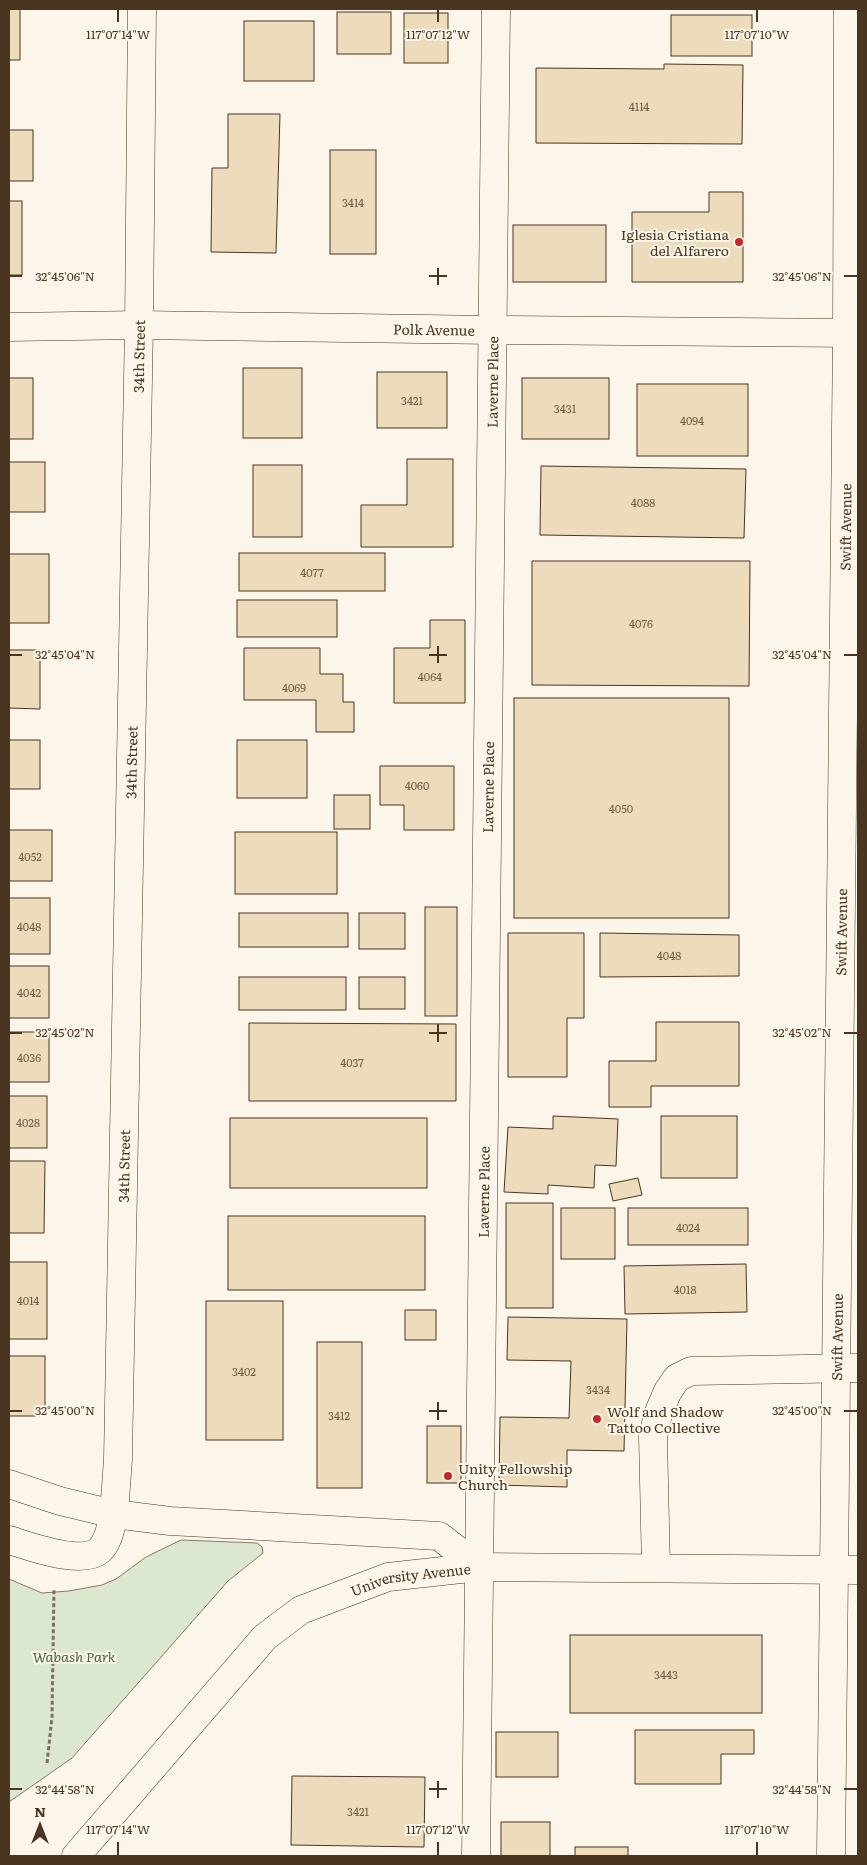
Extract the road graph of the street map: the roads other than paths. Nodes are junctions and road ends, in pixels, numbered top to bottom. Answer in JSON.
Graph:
{"nodes":[{"id":1,"x":142,"y":9,"type":"edge"},
{"id":2,"x":496,"y":9,"type":"edge"},
{"id":3,"x":848,"y":9,"type":"edge"},
{"id":4,"x":139,"y":325,"type":"junction"},
{"id":5,"x":9,"y":327,"type":"edge"},
{"id":6,"x":493,"y":330,"type":"junction"},
{"id":7,"x":853,"y":333,"type":"edge"},
{"id":8,"x":847,"y":1368,"type":"edge"},
{"id":9,"x":9,"y":1484,"type":"edge"},
{"id":10,"x":114,"y":1514,"type":"junction"},
{"id":11,"x":9,"y":1540,"type":"edge"},
{"id":12,"x":479,"y":1567,"type":"junction"},
{"id":13,"x":656,"y":1568,"type":"junction"},
{"id":14,"x":846,"y":1570,"type":"edge"},
{"id":15,"x":76,"y":1856,"type":"edge"},
{"id":16,"x":476,"y":1856,"type":"edge"},
{"id":17,"x":831,"y":1856,"type":"edge"}],
"edges":[{"from":1,"to":4,"type":"street","name":"34th Street"},
{"from":2,"to":6,"type":"street","name":"Laverne Place"},
{"from":3,"to":7,"type":"street","name":"Swift Avenue"},
{"from":4,"to":5,"type":"street","name":"Polk Avenue"},
{"from":4,"to":6,"type":"street","name":"Polk Avenue"},
{"from":4,"to":10,"type":"street","name":"34th Street"},
{"from":6,"to":7,"type":"street","name":"Polk Avenue"},
{"from":6,"to":12,"type":"street","name":"Laverne Place"},
{"from":7,"to":8,"type":"street","name":"Swift Avenue"},
{"from":8,"to":13,"type":"street"},
{"from":8,"to":14,"type":"street","name":"Swift Avenue"},
{"from":9,"to":10,"type":"street"},
{"from":10,"to":11,"type":"street","name":"34th Street"},
{"from":10,"to":12,"type":"street"},
{"from":12,"to":13,"type":"street","name":"University Avenue"},
{"from":12,"to":15,"type":"street","name":"University Avenue"},
{"from":12,"to":16,"type":"street","name":"Laverne Place"},
{"from":13,"to":14,"type":"street","name":"University Avenue"},
{"from":14,"to":17,"type":"street","name":"Swift Avenue"}]}
